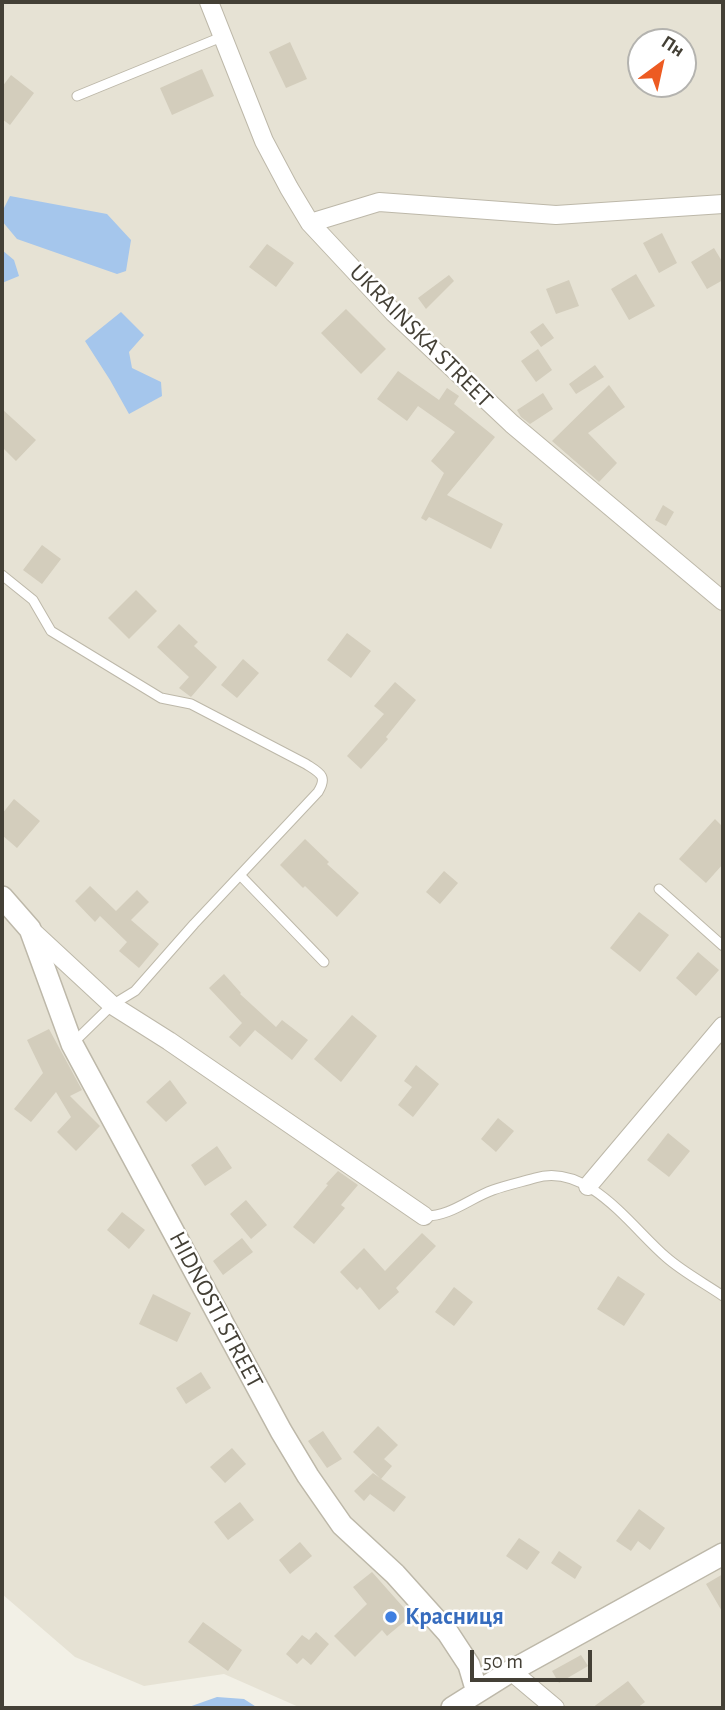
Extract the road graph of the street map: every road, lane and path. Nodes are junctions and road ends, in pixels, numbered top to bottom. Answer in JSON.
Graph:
{"nodes":[{"id":1,"x":209,"y":2,"type":"edge"},
{"id":2,"x":224,"y":37,"type":"junction"},
{"id":3,"x":77,"y":96,"type":"dead end"},
{"id":4,"x":723,"y":204,"type":"edge"},
{"id":5,"x":310,"y":223,"type":"junction"},
{"id":6,"x":2,"y":575,"type":"edge"},
{"id":7,"x":723,"y":601,"type":"edge"},
{"id":8,"x":241,"y":876,"type":"junction"},
{"id":9,"x":659,"y":890,"type":"dead end"},
{"id":10,"x":2,"y":897,"type":"edge"},
{"id":11,"x":30,"y":929,"type":"junction"},
{"id":12,"x":723,"y":946,"type":"edge"},
{"id":13,"x":324,"y":962,"type":"dead end"},
{"id":14,"x":112,"y":1005,"type":"junction"},
{"id":15,"x":723,"y":1026,"type":"edge"},
{"id":16,"x":72,"y":1044,"type":"junction"},
{"id":17,"x":588,"y":1186,"type":"junction"},
{"id":18,"x":424,"y":1216,"type":"joint"},
{"id":19,"x":723,"y":1296,"type":"edge"},
{"id":20,"x":723,"y":1554,"type":"edge"},
{"id":21,"x":511,"y":1671,"type":"junction"},
{"id":22,"x":477,"y":1692,"type":"junction"},
{"id":23,"x":452,"y":1708,"type":"edge"},
{"id":24,"x":555,"y":1708,"type":"edge"}],
"edges":[{"from":1,"to":2,"type":"street","name":"UKRAINSKA STREET"},
{"from":2,"to":3,"type":"lane"},
{"from":2,"to":5,"type":"street","name":"UKRAINSKA STREET"},
{"from":4,"to":5,"type":"street"},
{"from":5,"to":7,"type":"street","name":"UKRAINSKA STREET"},
{"from":6,"to":8,"type":"lane"},
{"from":8,"to":13,"type":"lane"},
{"from":8,"to":14,"type":"lane"},
{"from":9,"to":12,"type":"lane"},
{"from":10,"to":11,"type":"street","name":"HIDNOSTI STREET"},
{"from":11,"to":14,"type":"street"},
{"from":11,"to":16,"type":"street","name":"HIDNOSTI STREET"},
{"from":14,"to":16,"type":"lane"},
{"from":14,"to":18,"type":"street"},
{"from":15,"to":17,"type":"street"},
{"from":16,"to":22,"type":"street","name":"HIDNOSTI STREET"},
{"from":17,"to":18,"type":"lane"},
{"from":17,"to":19,"type":"lane"},
{"from":20,"to":21,"type":"street"},
{"from":21,"to":22,"type":"street"},
{"from":21,"to":24,"type":"street"},
{"from":22,"to":23,"type":"street"}]}
